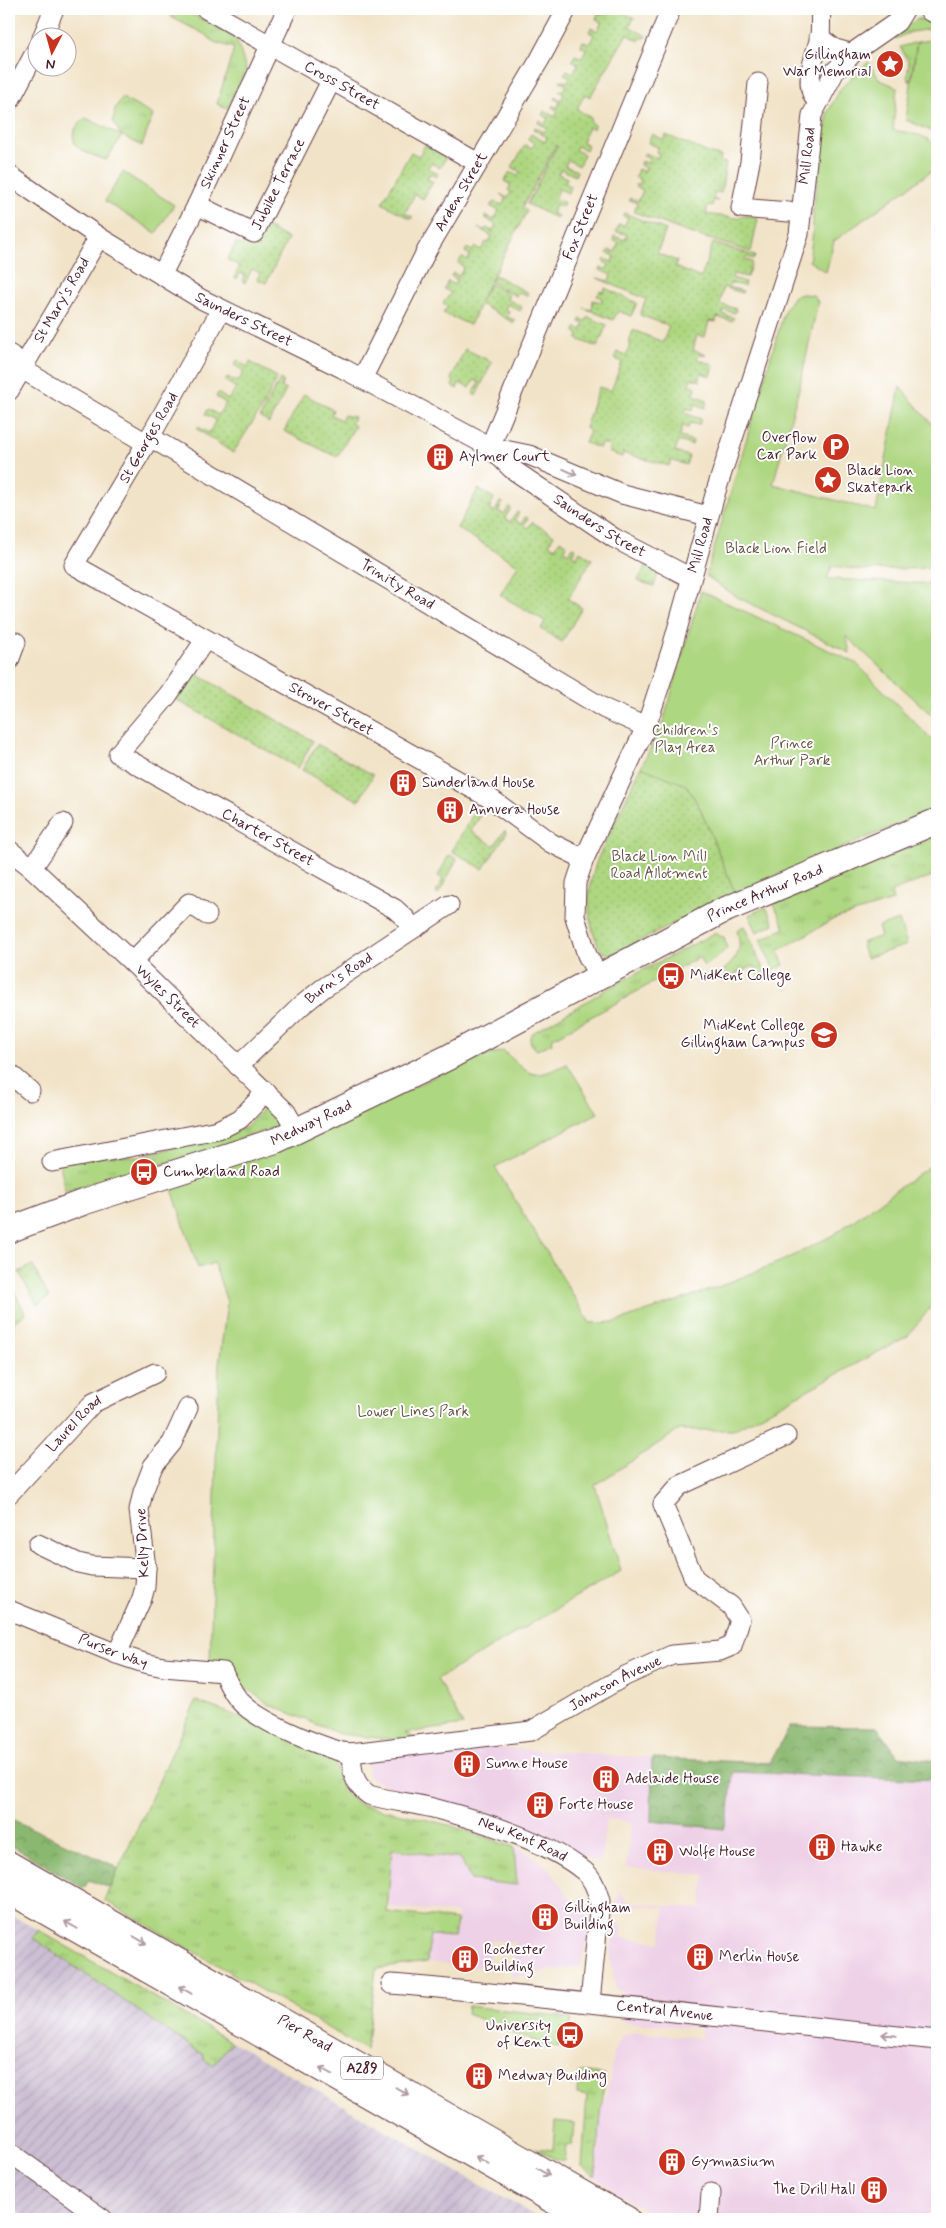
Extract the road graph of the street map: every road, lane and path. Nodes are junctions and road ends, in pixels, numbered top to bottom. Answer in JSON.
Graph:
{"nodes":[{"id":1,"x":54,"y":9,"type":"edge"},
{"id":2,"x":206,"y":9,"type":"edge"},
{"id":3,"x":287,"y":9,"type":"edge"},
{"id":4,"x":567,"y":9,"type":"edge"},
{"id":5,"x":671,"y":9,"type":"edge"},
{"id":6,"x":821,"y":9,"type":"edge"},
{"id":7,"x":905,"y":9,"type":"edge"},
{"id":8,"x":932,"y":9,"type":"edge"},
{"id":9,"x":937,"y":11,"type":"edge"},
{"id":10,"x":46,"y":28,"type":"edge"},
{"id":11,"x":820,"y":38,"type":"junction"},
{"id":12,"x":270,"y":45,"type":"junction"},
{"id":13,"x":850,"y":56,"type":"junction"},
{"id":14,"x":28,"y":66,"type":"edge"},
{"id":15,"x":332,"y":78,"type":"junction"},
{"id":16,"x":758,"y":84,"type":"dead end"},
{"id":17,"x":9,"y":102,"type":"edge"},
{"id":18,"x":817,"y":102,"type":"junction"},
{"id":19,"x":478,"y":163,"type":"junction"},
{"id":20,"x":9,"y":175,"type":"edge"},
{"id":21,"x":197,"y":205,"type":"junction"},
{"id":22,"x":790,"y":212,"type":"dead end"},
{"id":23,"x":99,"y":237,"type":"junction"},
{"id":24,"x":162,"y":274,"type":"junction"},
{"id":25,"x":221,"y":310,"type":"junction"},
{"id":26,"x":18,"y":362,"type":"edge"},
{"id":27,"x":362,"y":378,"type":"junction"},
{"id":28,"x":9,"y":390,"type":"edge"},
{"id":29,"x":148,"y":440,"type":"junction"},
{"id":30,"x":490,"y":447,"type":"junction"},
{"id":31,"x":708,"y":516,"type":"junction"},
{"id":32,"x":74,"y":565,"type":"joint"},
{"id":33,"x":691,"y":578,"type":"junction"},
{"id":34,"x":205,"y":640,"type":"junction"},
{"id":35,"x":16,"y":642,"type":"dead end"},
{"id":36,"x":9,"y":662,"type":"edge"},
{"id":37,"x":646,"y":727,"type":"junction"},
{"id":38,"x":937,"y":821,"type":"edge"},
{"id":39,"x":63,"y":823,"type":"dead end"},
{"id":40,"x":9,"y":850,"type":"edge"},
{"id":41,"x":584,"y":859,"type":"junction"},
{"id":42,"x":32,"y":868,"type":"junction"},
{"id":43,"x":449,"y":905,"type":"dead end"},
{"id":44,"x":207,"y":915,"type":"dead end"},
{"id":45,"x":411,"y":930,"type":"junction"},
{"id":46,"x":132,"y":962,"type":"junction"},
{"id":47,"x":599,"y":977,"type":"junction"},
{"id":48,"x":238,"y":1066,"type":"junction"},
{"id":49,"x":9,"y":1073,"type":"edge"},
{"id":50,"x":30,"y":1091,"type":"dead end"},
{"id":51,"x":266,"y":1092,"type":"junction"},
{"id":52,"x":297,"y":1131,"type":"junction"},
{"id":53,"x":52,"y":1162,"type":"dead end"},
{"id":54,"x":9,"y":1230,"type":"edge"},
{"id":55,"x":155,"y":1373,"type":"dead end"},
{"id":56,"x":188,"y":1408,"type":"dead end"},
{"id":57,"x":786,"y":1436,"type":"dead end"},
{"id":58,"x":9,"y":1494,"type":"edge"},
{"id":59,"x":38,"y":1544,"type":"dead end"},
{"id":60,"x":146,"y":1568,"type":"junction"},
{"id":61,"x":9,"y":1610,"type":"edge"},
{"id":62,"x":117,"y":1654,"type":"junction"},
{"id":63,"x":223,"y":1672,"type":"joint"},
{"id":64,"x":351,"y":1753,"type":"junction"},
{"id":65,"x":9,"y":1864,"type":"edge"},
{"id":66,"x":9,"y":1891,"type":"edge"},
{"id":67,"x":391,"y":1984,"type":"dead end"},
{"id":68,"x":590,"y":2002,"type":"junction"},
{"id":69,"x":937,"y":2040,"type":"edge"},
{"id":70,"x":9,"y":2152,"type":"edge"},
{"id":71,"x":710,"y":2193,"type":"dead end"},
{"id":72,"x":103,"y":2219,"type":"edge"},
{"id":73,"x":585,"y":2219,"type":"edge"},
{"id":74,"x":627,"y":2219,"type":"edge"},
{"id":75,"x":708,"y":2219,"type":"edge"}],
"edges":[{"from":1,"to":10,"type":"street"},
{"from":2,"to":12,"type":"street","name":"Cross Street"},
{"from":3,"to":12,"type":"street","name":"Skinner Street"},
{"from":4,"to":19,"type":"street","name":"Arden Street"},
{"from":5,"to":30,"type":"street","name":"Fox Street"},
{"from":6,"to":11,"type":"street"},
{"from":7,"to":13,"type":"street","name":"Mill Road"},
{"from":8,"to":9,"type":"main road"},
{"from":11,"to":13,"type":"street"},
{"from":11,"to":18,"type":"street"},
{"from":12,"to":15,"type":"street","name":"Cross Street"},
{"from":12,"to":21,"type":"street","name":"Skinner Street"},
{"from":13,"to":18,"type":"street","name":"Mill Road"},
{"from":14,"to":17,"type":"street"},
{"from":15,"to":19,"type":"street","name":"Cross Street"},
{"from":15,"to":21,"type":"street","name":"Jubilee Terrace"},
{"from":16,"to":22,"type":"street"},
{"from":18,"to":31,"type":"street","name":"Mill Road"},
{"from":19,"to":27,"type":"street","name":"Arden Street"},
{"from":20,"to":23,"type":"street","name":"Saunders Street"},
{"from":21,"to":24,"type":"street","name":"Skinner Street"},
{"from":23,"to":24,"type":"street","name":"Saunders Street"},
{"from":23,"to":26,"type":"street","name":"St Mary's Road"},
{"from":24,"to":25,"type":"street","name":"Saunders Street"},
{"from":25,"to":27,"type":"street","name":"Saunders Street"},
{"from":25,"to":29,"type":"street","name":"St Georges Road"},
{"from":26,"to":28,"type":"street","name":"St Mary's Road"},
{"from":26,"to":29,"type":"street","name":"Trinity Road"},
{"from":27,"to":30,"type":"street","name":"Saunders Street"},
{"from":29,"to":32,"type":"street","name":"St Georges Road"},
{"from":29,"to":37,"type":"street","name":"Trinity Road"},
{"from":30,"to":31,"type":"street","name":"Saunders Street","one_way":true},
{"from":30,"to":33,"type":"street","name":"Saunders Street"},
{"from":31,"to":33,"type":"street","name":"Mill Road"},
{"from":32,"to":34,"type":"street","name":"Strover Street"},
{"from":33,"to":37,"type":"street","name":"Mill Road"},
{"from":34,"to":41,"type":"street","name":"Strover Street"},
{"from":34,"to":45,"type":"street","name":"Charter Street"},
{"from":35,"to":36,"type":"street"},
{"from":37,"to":41,"type":"street","name":"Mill Road"},
{"from":38,"to":47,"type":"main road","name":"Prince Arthur Road"},
{"from":39,"to":42,"type":"street"},
{"from":40,"to":42,"type":"street","name":"Wyles Street"},
{"from":41,"to":47,"type":"street","name":"Mill Road"},
{"from":42,"to":46,"type":"street","name":"Wyles Street"},
{"from":43,"to":45,"type":"street","name":"Burn's Road"},
{"from":44,"to":46,"type":"street"},
{"from":45,"to":48,"type":"street","name":"Burn's Road"},
{"from":46,"to":48,"type":"street","name":"Wyles Street"},
{"from":47,"to":52,"type":"main road","name":"Medway Road"},
{"from":48,"to":51,"type":"street","name":"Wyles Street"},
{"from":49,"to":50,"type":"street"},
{"from":51,"to":52,"type":"street","name":"Wyles Street"},
{"from":51,"to":53,"type":"street"},
{"from":52,"to":54,"type":"main road","name":"Medway Road"},
{"from":55,"to":58,"type":"street","name":"Laurel Road"},
{"from":56,"to":60,"type":"street","name":"Kelly Drive"},
{"from":57,"to":64,"type":"street","name":"Johnson Avenue"},
{"from":59,"to":60,"type":"street"},
{"from":60,"to":62,"type":"street","name":"Kelly Drive"},
{"from":61,"to":62,"type":"street","name":"Purser Way"},
{"from":62,"to":63,"type":"street","name":"Purser Way"},
{"from":63,"to":64,"type":"street","name":"Johnson Avenue"},
{"from":64,"to":68,"type":"street","name":"New Kent Road"},
{"from":65,"to":74,"type":"main road","name":"Pier Road","number":"A289","one_way":true},
{"from":73,"to":66,"type":"main road","name":"Pier Road","number":"A289","one_way":true},
{"from":67,"to":68,"type":"street","name":"Central Avenue"},
{"from":69,"to":68,"type":"street","name":"Central Avenue","one_way":true},
{"from":70,"to":72,"type":"street"},
{"from":71,"to":75,"type":"street"}]}
